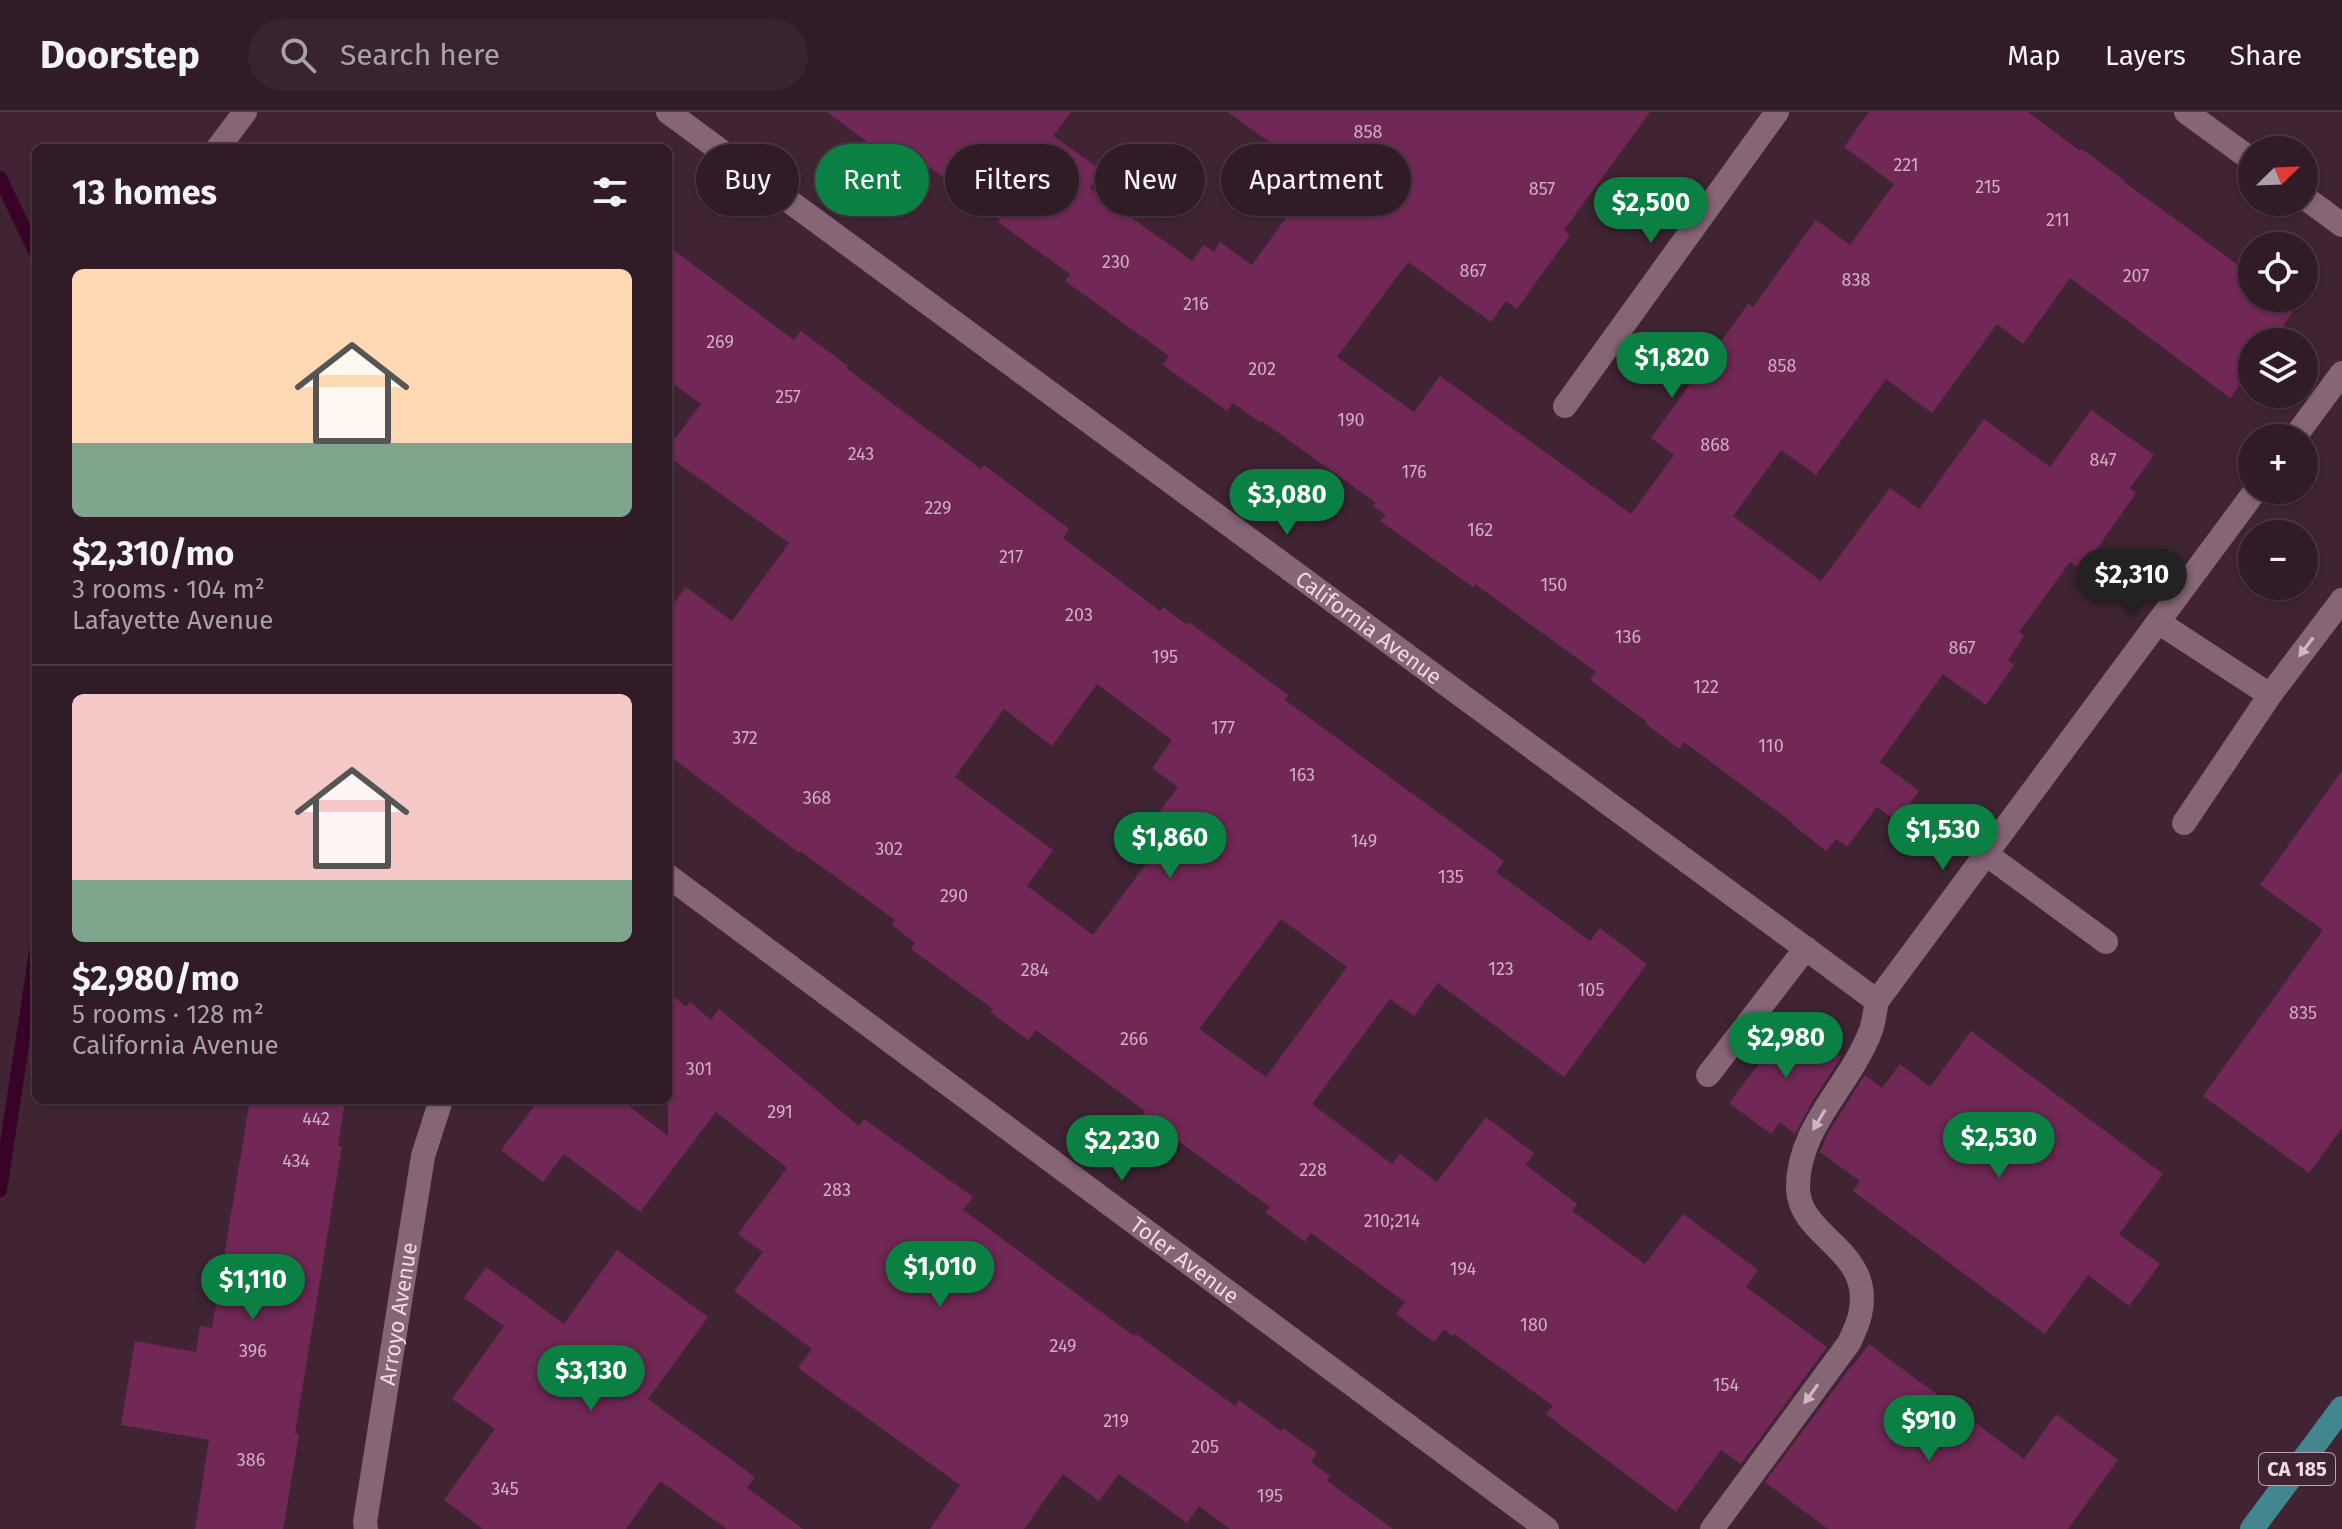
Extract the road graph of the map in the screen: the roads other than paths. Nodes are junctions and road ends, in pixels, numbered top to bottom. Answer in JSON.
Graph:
{"nodes":[{"id":1,"x":245,"y":112,"type":"edge"},
{"id":2,"x":668,"y":112,"type":"edge"},
{"id":3,"x":1777,"y":112,"type":"edge"},
{"id":4,"x":2186,"y":112,"type":"edge"},
{"id":5,"x":221,"y":144,"type":"edge"},
{"id":6,"x":2238,"y":150,"type":"edge"},
{"id":7,"x":2318,"y":207,"type":"edge"},
{"id":8,"x":2342,"y":225,"type":"edge"},
{"id":9,"x":2342,"y":373,"type":"edge"},
{"id":10,"x":1565,"y":406,"type":"dead end"},
{"id":11,"x":2304,"y":424,"type":"edge"},
{"id":12,"x":2246,"y":504,"type":"edge"},
{"id":13,"x":2342,"y":600,"type":"edge"},
{"id":14,"x":2158,"y":622,"type":"junction"},
{"id":15,"x":2270,"y":695,"type":"junction"},
{"id":16,"x":2184,"y":823,"type":"dead end"},
{"id":17,"x":1986,"y":854,"type":"junction"},
{"id":18,"x":672,"y":879,"type":"edge"},
{"id":19,"x":2106,"y":942,"type":"dead end"},
{"id":20,"x":1806,"y":948,"type":"junction"},
{"id":21,"x":1877,"y":1001,"type":"junction"},
{"id":22,"x":1708,"y":1075,"type":"dead end"},
{"id":23,"x":440,"y":1104,"type":"edge"},
{"id":24,"x":2342,"y":1408,"type":"edge"},
{"id":25,"x":366,"y":1529,"type":"edge"},
{"id":26,"x":1547,"y":1529,"type":"edge"},
{"id":27,"x":1712,"y":1529,"type":"edge"},
{"id":28,"x":2252,"y":1529,"type":"edge"}],
"edges":[{"from":1,"to":5,"type":"street"},
{"from":2,"to":20,"type":"street","name":"California Avenue"},
{"from":3,"to":10,"type":"street"},
{"from":4,"to":6,"type":"street"},
{"from":7,"to":8,"type":"street"},
{"from":9,"to":11,"type":"street"},
{"from":12,"to":14,"type":"street"},
{"from":13,"to":15,"type":"street","one_way":true},
{"from":14,"to":15,"type":"street"},
{"from":14,"to":17,"type":"street"},
{"from":15,"to":16,"type":"street"},
{"from":17,"to":19,"type":"street"},
{"from":17,"to":21,"type":"street"},
{"from":18,"to":26,"type":"street","name":"Toler Avenue"},
{"from":20,"to":21,"type":"street","name":"California Avenue"},
{"from":20,"to":22,"type":"street"},
{"from":21,"to":27,"type":"street","one_way":true},
{"from":23,"to":25,"type":"street","name":"Arroyo Avenue"},
{"from":24,"to":28,"type":"main road","number":"CA 185"}]}
